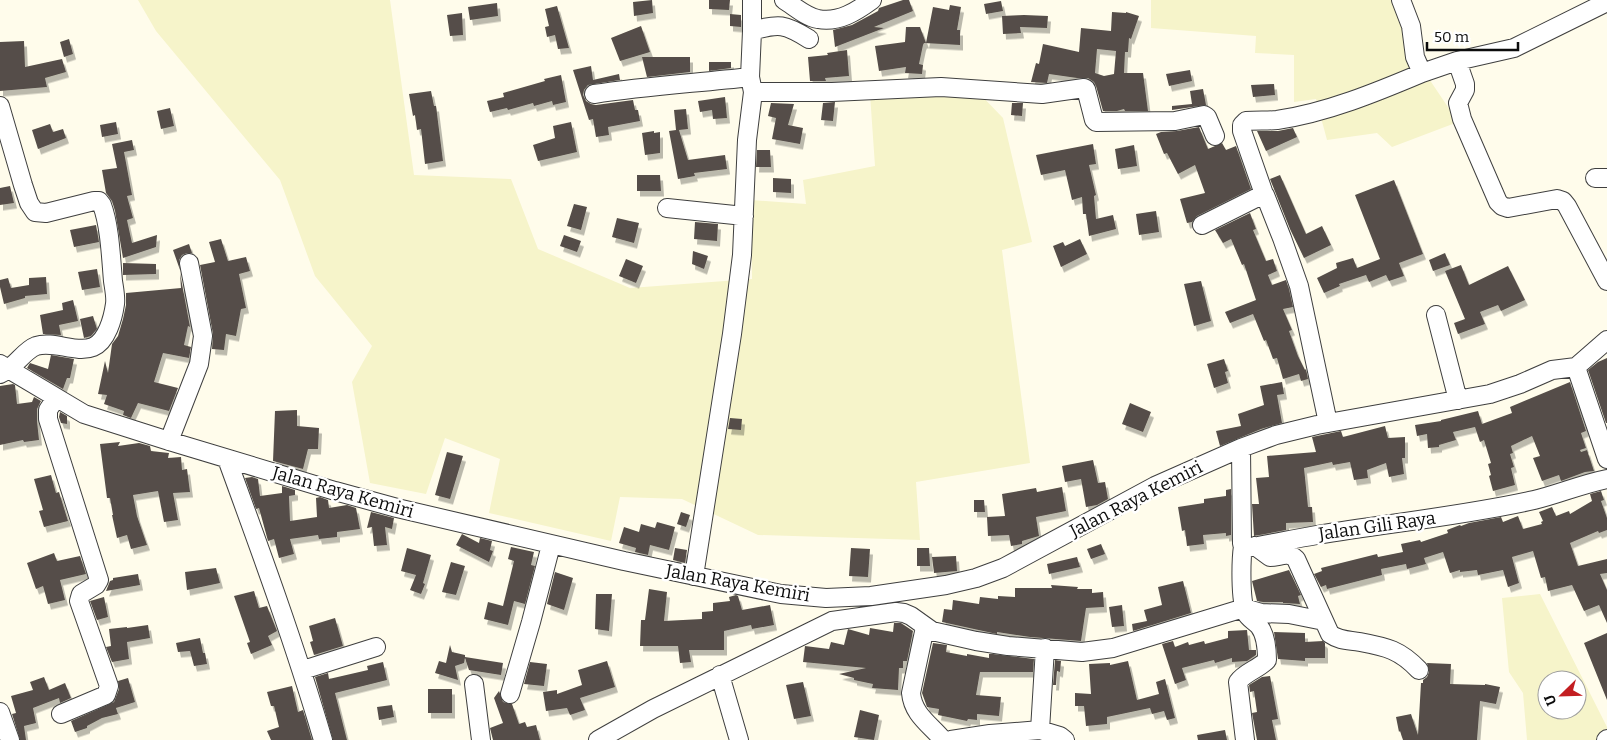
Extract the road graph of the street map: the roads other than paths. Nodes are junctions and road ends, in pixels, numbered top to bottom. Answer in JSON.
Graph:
{"nodes":[{"id":1,"x":752,"y":0,"type":"edge"},
{"id":2,"x":784,"y":0,"type":"edge"},
{"id":3,"x":872,"y":0,"type":"edge"},
{"id":4,"x":1401,"y":0,"type":"edge"},
{"id":5,"x":1607,"y":2,"type":"edge"},
{"id":6,"x":752,"y":32,"type":"junction"},
{"id":7,"x":809,"y":39,"type":"dead end"},
{"id":8,"x":1457,"y":61,"type":"junction"},
{"id":9,"x":1422,"y":73,"type":"junction"},
{"id":10,"x":751,"y":84,"type":"junction"},
{"id":11,"x":594,"y":94,"type":"dead end"},
{"id":12,"x":0,"y":106,"type":"edge"},
{"id":13,"x":1215,"y":136,"type":"dead end"},
{"id":14,"x":1264,"y":194,"type":"junction"},
{"id":15,"x":667,"y":208,"type":"dead end"},
{"id":16,"x":744,"y":216,"type":"junction"},
{"id":17,"x":1202,"y":225,"type":"dead end"},
{"id":18,"x":189,"y":263,"type":"dead end"},
{"id":19,"x":1607,"y":281,"type":"edge"},
{"id":20,"x":1436,"y":315,"type":"dead end"},
{"id":21,"x":1607,"y":340,"type":"edge"},
{"id":22,"x":11,"y":364,"type":"edge"},
{"id":23,"x":1576,"y":367,"type":"junction"},
{"id":24,"x":56,"y":398,"type":"junction"},
{"id":25,"x":1458,"y":400,"type":"junction"},
{"id":26,"x":1328,"y":423,"type":"junction"},
{"id":27,"x":169,"y":441,"type":"junction"},
{"id":28,"x":1241,"y":448,"type":"junction"},
{"id":29,"x":227,"y":459,"type":"junction"},
{"id":30,"x":1607,"y":459,"type":"edge"},
{"id":31,"x":1607,"y":479,"type":"edge"},
{"id":32,"x":551,"y":545,"type":"junction"},
{"id":33,"x":1249,"y":546,"type":"junction"},
{"id":34,"x":694,"y":576,"type":"junction"},
{"id":35,"x":1244,"y":608,"type":"junction"},
{"id":36,"x":830,"y":611,"type":"junction"},
{"id":37,"x":1324,"y":621,"type":"junction"},
{"id":38,"x":925,"y":627,"type":"junction"},
{"id":39,"x":376,"y":647,"type":"dead end"},
{"id":40,"x":1045,"y":648,"type":"junction"},
{"id":41,"x":303,"y":670,"type":"junction"},
{"id":42,"x":1419,"y":670,"type":"dead end"},
{"id":43,"x":720,"y":675,"type":"junction"},
{"id":44,"x":474,"y":684,"type":"dead end"},
{"id":45,"x":510,"y":694,"type":"dead end"},
{"id":46,"x":0,"y":712,"type":"edge"},
{"id":47,"x":61,"y":714,"type":"dead end"},
{"id":48,"x":1040,"y":730,"type":"junction"},
{"id":49,"x":10,"y":740,"type":"edge"},
{"id":50,"x":323,"y":740,"type":"edge"},
{"id":51,"x":481,"y":740,"type":"edge"},
{"id":52,"x":598,"y":740,"type":"edge"},
{"id":53,"x":739,"y":740,"type":"edge"},
{"id":54,"x":944,"y":740,"type":"edge"},
{"id":55,"x":951,"y":740,"type":"edge"},
{"id":56,"x":1066,"y":740,"type":"edge"},
{"id":57,"x":1245,"y":740,"type":"edge"}],
"edges":[{"from":1,"to":6,"type":"street"},
{"from":2,"to":3,"type":"street"},
{"from":4,"to":9,"type":"street"},
{"from":5,"to":8,"type":"street"},
{"from":6,"to":7,"type":"street"},
{"from":6,"to":10,"type":"street"},
{"from":8,"to":9,"type":"street"},
{"from":8,"to":19,"type":"street"},
{"from":9,"to":14,"type":"street"},
{"from":10,"to":11,"type":"street"},
{"from":10,"to":13,"type":"street"},
{"from":10,"to":16,"type":"street"},
{"from":12,"to":22,"type":"street"},
{"from":14,"to":17,"type":"street"},
{"from":14,"to":26,"type":"street"},
{"from":15,"to":16,"type":"street"},
{"from":16,"to":34,"type":"street"},
{"from":18,"to":27,"type":"street"},
{"from":20,"to":25,"type":"street"},
{"from":21,"to":23,"type":"street"},
{"from":22,"to":24,"type":"street","name":"Jalan Raya Kemiri"},
{"from":23,"to":25,"type":"street","name":"Jalan Raya Kemiri"},
{"from":23,"to":30,"type":"street"},
{"from":24,"to":27,"type":"street","name":"Jalan Raya Kemiri"},
{"from":24,"to":47,"type":"street"},
{"from":25,"to":26,"type":"street","name":"Jalan Raya Kemiri"},
{"from":26,"to":28,"type":"street","name":"Jalan Raya Kemiri"},
{"from":27,"to":29,"type":"street","name":"Jalan Raya Kemiri"},
{"from":28,"to":33,"type":"street"},
{"from":28,"to":36,"type":"street","name":"Jalan Raya Kemiri"},
{"from":29,"to":32,"type":"street","name":"Jalan Raya Kemiri"},
{"from":29,"to":41,"type":"street"},
{"from":31,"to":33,"type":"street","name":"Jalan Gili Raya"},
{"from":32,"to":34,"type":"street","name":"Jalan Raya Kemiri"},
{"from":32,"to":45,"type":"street"},
{"from":33,"to":35,"type":"street"},
{"from":33,"to":37,"type":"street"},
{"from":34,"to":36,"type":"street","name":"Jalan Raya Kemiri"},
{"from":35,"to":37,"type":"street"},
{"from":35,"to":40,"type":"street"},
{"from":35,"to":57,"type":"street"},
{"from":36,"to":38,"type":"street"},
{"from":36,"to":43,"type":"street"},
{"from":37,"to":42,"type":"street"},
{"from":38,"to":40,"type":"street"},
{"from":38,"to":54,"type":"street"},
{"from":39,"to":41,"type":"street"},
{"from":40,"to":48,"type":"street"},
{"from":41,"to":50,"type":"street"},
{"from":43,"to":52,"type":"street"},
{"from":43,"to":53,"type":"street"},
{"from":44,"to":51,"type":"street"},
{"from":46,"to":49,"type":"street"},
{"from":48,"to":55,"type":"street"},
{"from":48,"to":56,"type":"street"}]}
